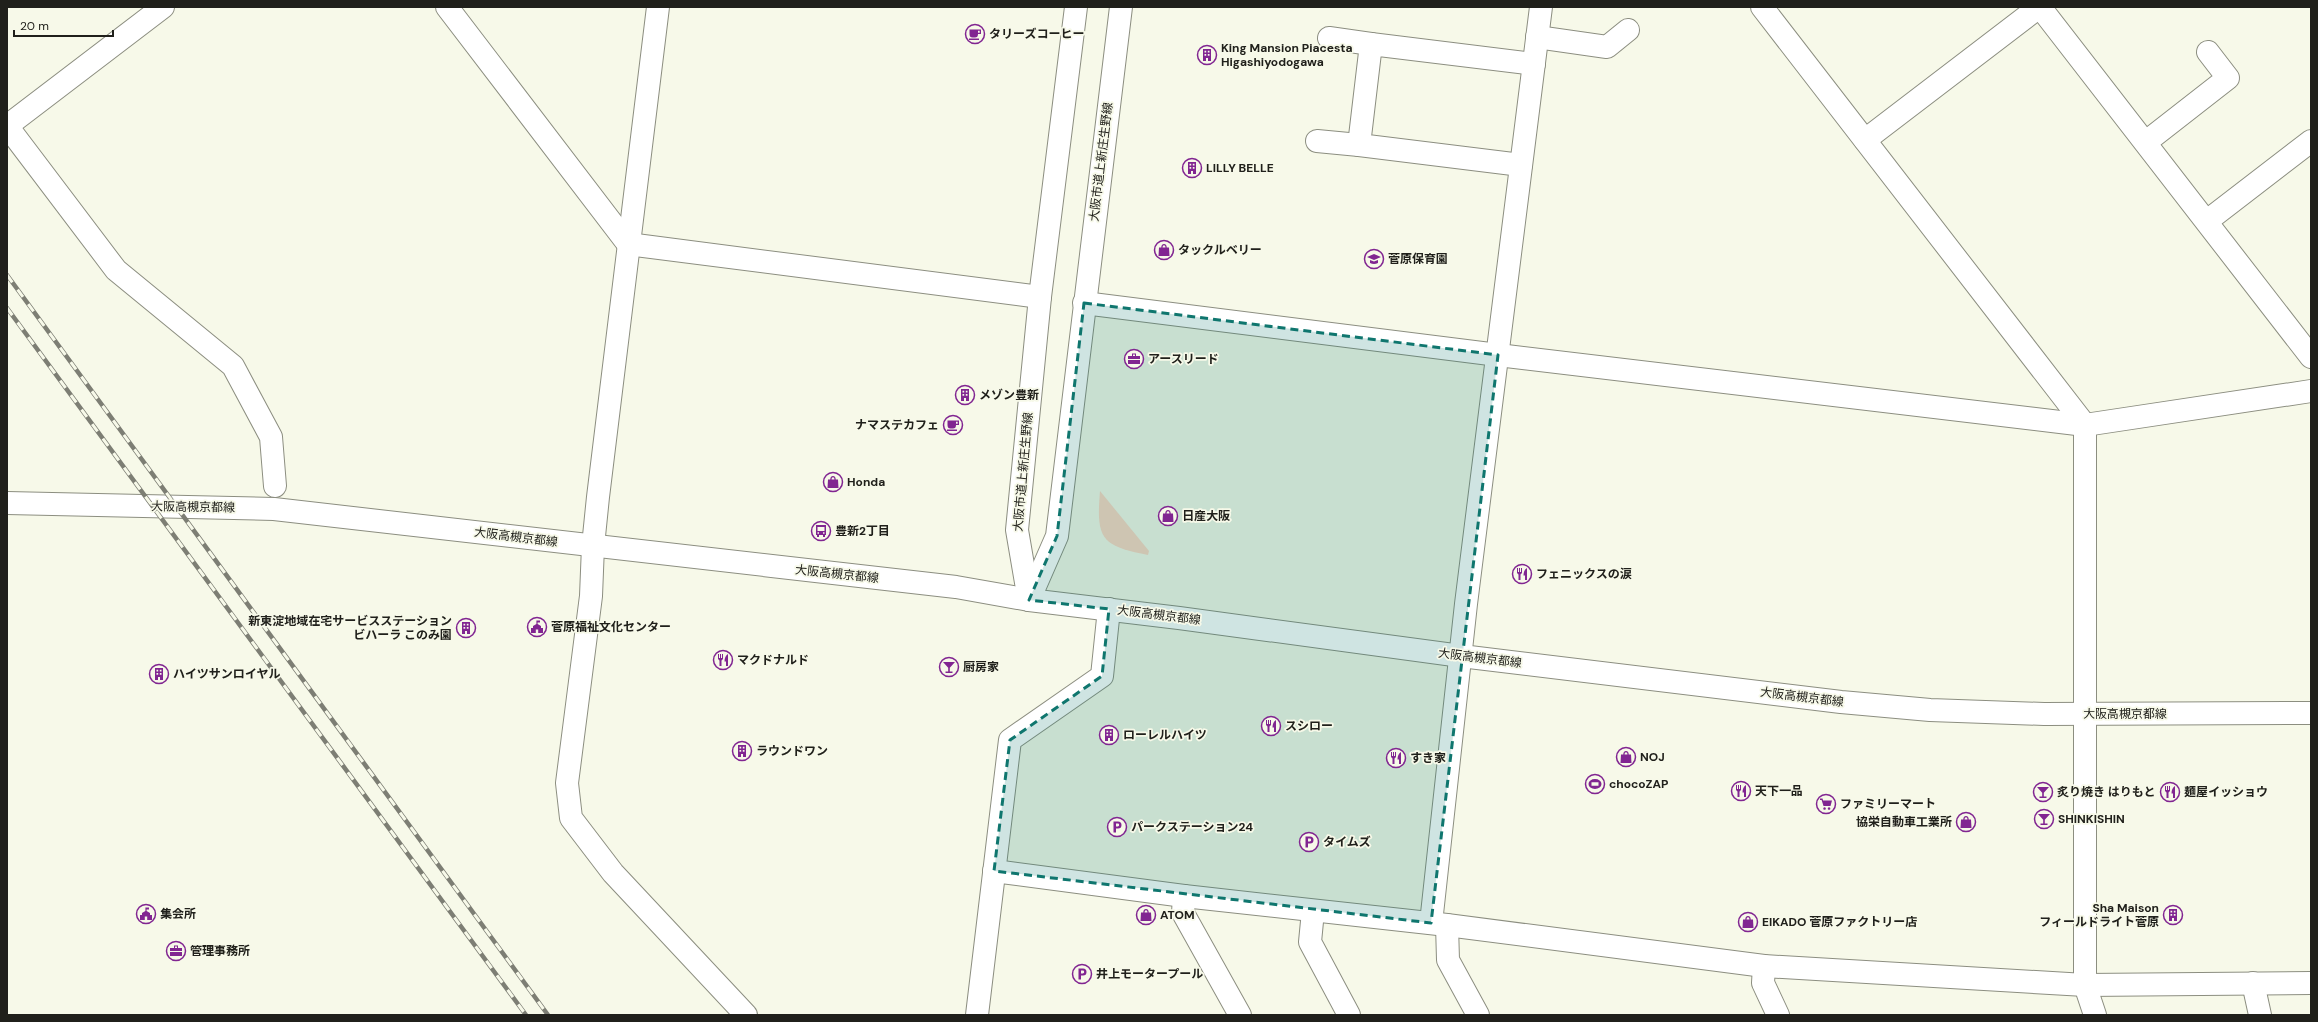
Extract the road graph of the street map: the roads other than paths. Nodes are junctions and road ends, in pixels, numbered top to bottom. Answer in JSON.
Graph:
{"nodes":[{"id":1,"x":163,"y":7,"type":"edge"},
{"id":2,"x":447,"y":7,"type":"edge"},
{"id":3,"x":658,"y":7,"type":"edge"},
{"id":4,"x":1076,"y":7,"type":"edge"},
{"id":5,"x":1121,"y":7,"type":"edge"},
{"id":6,"x":1541,"y":7,"type":"edge"},
{"id":7,"x":1762,"y":7,"type":"edge"},
{"id":8,"x":2040,"y":7,"type":"edge"},
{"id":9,"x":1628,"y":30,"type":"dead end"},
{"id":10,"x":1537,"y":37,"type":"junction"},
{"id":11,"x":1329,"y":38,"type":"dead end"},
{"id":12,"x":1371,"y":44,"type":"junction"},
{"id":13,"x":2208,"y":52,"type":"dead end"},
{"id":14,"x":1534,"y":64,"type":"junction"},
{"id":15,"x":7,"y":126,"type":"edge"},
{"id":16,"x":1865,"y":140,"type":"junction"},
{"id":17,"x":1317,"y":141,"type":"dead end"},
{"id":18,"x":2311,"y":141,"type":"edge"},
{"id":19,"x":2146,"y":142,"type":"junction"},
{"id":20,"x":1359,"y":145,"type":"junction"},
{"id":21,"x":1521,"y":165,"type":"junction"},
{"id":22,"x":2207,"y":221,"type":"junction"},
{"id":23,"x":628,"y":244,"type":"junction"},
{"id":24,"x":1040,"y":297,"type":"junction"},
{"id":25,"x":1084,"y":303,"type":"junction"},
{"id":26,"x":1498,"y":355,"type":"junction"},
{"id":27,"x":2311,"y":357,"type":"edge"},
{"id":28,"x":2311,"y":391,"type":"edge"},
{"id":29,"x":2085,"y":425,"type":"junction"},
{"id":30,"x":275,"y":486,"type":"dead end"},
{"id":31,"x":7,"y":503,"type":"edge"},
{"id":32,"x":592,"y":546,"type":"junction"},
{"id":33,"x":1029,"y":600,"type":"junction"},
{"id":34,"x":1109,"y":609,"type":"junction"},
{"id":35,"x":1461,"y":656,"type":"junction"},
{"id":36,"x":2084,"y":713,"type":"junction"},
{"id":37,"x":2311,"y":713,"type":"edge"},
{"id":38,"x":994,"y":871,"type":"junction"},
{"id":39,"x":1184,"y":896,"type":"junction"},
{"id":40,"x":1313,"y":911,"type":"junction"},
{"id":41,"x":1439,"y":924,"type":"junction"},
{"id":42,"x":1764,"y":966,"type":"junction"},
{"id":43,"x":2253,"y":983,"type":"junction"},
{"id":44,"x":2311,"y":983,"type":"edge"},
{"id":45,"x":2084,"y":985,"type":"junction"},
{"id":46,"x":746,"y":1015,"type":"edge"},
{"id":47,"x":977,"y":1015,"type":"edge"},
{"id":48,"x":1240,"y":1015,"type":"edge"},
{"id":49,"x":1349,"y":1015,"type":"edge"},
{"id":50,"x":1478,"y":1015,"type":"edge"},
{"id":51,"x":1778,"y":1015,"type":"edge"},
{"id":52,"x":2095,"y":1015,"type":"edge"},
{"id":53,"x":2260,"y":1015,"type":"edge"}],
"edges":[{"from":1,"to":15,"type":"street"},
{"from":2,"to":23,"type":"street"},
{"from":3,"to":23,"type":"street"},
{"from":4,"to":24,"type":"street","name":"大阪市道上新庄生野線"},
{"from":5,"to":25,"type":"street","name":"大阪市道上新庄生野線"},
{"from":6,"to":10,"type":"street"},
{"from":7,"to":16,"type":"street"},
{"from":8,"to":16,"type":"street"},
{"from":8,"to":19,"type":"street"},
{"from":9,"to":10,"type":"street"},
{"from":10,"to":14,"type":"street"},
{"from":11,"to":12,"type":"street"},
{"from":12,"to":14,"type":"street"},
{"from":12,"to":20,"type":"street"},
{"from":13,"to":19,"type":"street"},
{"from":14,"to":21,"type":"street"},
{"from":15,"to":30,"type":"street"},
{"from":16,"to":29,"type":"street"},
{"from":17,"to":20,"type":"street"},
{"from":18,"to":22,"type":"street"},
{"from":19,"to":22,"type":"street"},
{"from":20,"to":21,"type":"street"},
{"from":21,"to":26,"type":"street"},
{"from":22,"to":27,"type":"street"},
{"from":23,"to":24,"type":"street"},
{"from":23,"to":32,"type":"street"},
{"from":24,"to":33,"type":"street","name":"大阪市道上新庄生野線"},
{"from":25,"to":26,"type":"street"},
{"from":25,"to":33,"type":"street","name":"大阪市道上新庄生野線"},
{"from":26,"to":29,"type":"street"},
{"from":26,"to":35,"type":"street"},
{"from":28,"to":29,"type":"street"},
{"from":29,"to":36,"type":"street"},
{"from":31,"to":32,"type":"street","name":"大阪高槻京都線"},
{"from":32,"to":33,"type":"street","name":"大阪高槻京都線"},
{"from":32,"to":46,"type":"street"},
{"from":33,"to":34,"type":"street","name":"大阪高槻京都線"},
{"from":34,"to":35,"type":"street","name":"大阪高槻京都線"},
{"from":34,"to":38,"type":"street"},
{"from":35,"to":36,"type":"street","name":"大阪高槻京都線"},
{"from":35,"to":41,"type":"street"},
{"from":36,"to":37,"type":"street","name":"大阪高槻京都線"},
{"from":36,"to":45,"type":"street"},
{"from":38,"to":39,"type":"street"},
{"from":38,"to":47,"type":"street"},
{"from":39,"to":40,"type":"street"},
{"from":39,"to":48,"type":"street"},
{"from":40,"to":41,"type":"street"},
{"from":40,"to":49,"type":"street"},
{"from":41,"to":42,"type":"street"},
{"from":41,"to":50,"type":"street"},
{"from":42,"to":45,"type":"street"},
{"from":42,"to":51,"type":"street"},
{"from":43,"to":44,"type":"street"},
{"from":43,"to":45,"type":"street"},
{"from":43,"to":53,"type":"street"},
{"from":45,"to":52,"type":"street"}]}
